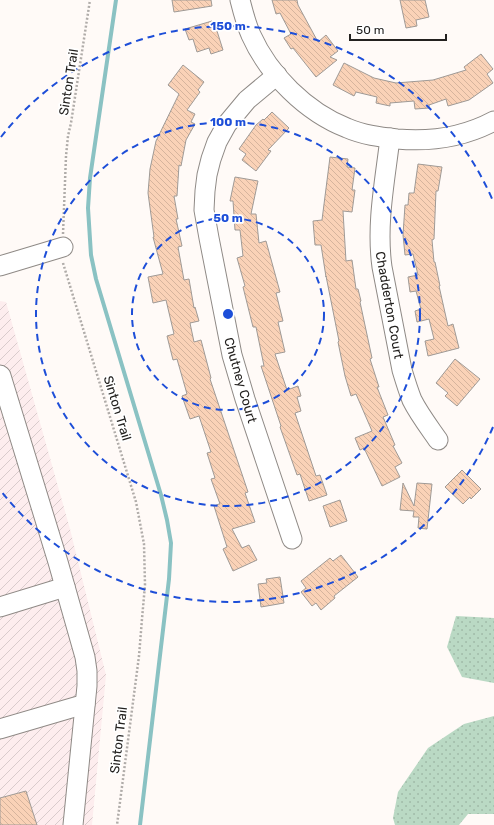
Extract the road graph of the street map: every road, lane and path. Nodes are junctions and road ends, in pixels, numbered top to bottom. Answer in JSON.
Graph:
{"nodes":[{"id":1,"x":90,"y":0,"type":"edge"},
{"id":2,"x":240,"y":0,"type":"edge"},
{"id":3,"x":277,"y":75,"type":"junction"},
{"id":4,"x":494,"y":121,"type":"edge"},
{"id":5,"x":390,"y":138,"type":"junction"},
{"id":6,"x":63,"y":247,"type":"junction"},
{"id":7,"x":0,"y":266,"type":"edge"},
{"id":8,"x":0,"y":375,"type":"edge"},
{"id":9,"x":438,"y":440,"type":"dead end"},
{"id":10,"x":292,"y":539,"type":"dead end"},
{"id":11,"x":65,"y":587,"type":"junction"},
{"id":12,"x":0,"y":607,"type":"edge"},
{"id":13,"x":85,"y":704,"type":"junction"},
{"id":14,"x":0,"y":729,"type":"edge"},
{"id":15,"x":73,"y":825,"type":"edge"},
{"id":16,"x":117,"y":825,"type":"edge"}],
"edges":[{"from":1,"to":6,"type":"path","name":"Sinton Trail"},
{"from":2,"to":3,"type":"street"},
{"from":3,"to":5,"type":"street"},
{"from":3,"to":10,"type":"street","name":"Chutney Court"},
{"from":4,"to":5,"type":"street"},
{"from":5,"to":9,"type":"street","name":"Chadderton Court"},
{"from":6,"to":7,"type":"street"},
{"from":6,"to":16,"type":"path","name":"Sinton Trail"},
{"from":8,"to":11,"type":"street"},
{"from":11,"to":12,"type":"street"},
{"from":11,"to":13,"type":"street"},
{"from":13,"to":14,"type":"street"},
{"from":13,"to":15,"type":"street"}]}
